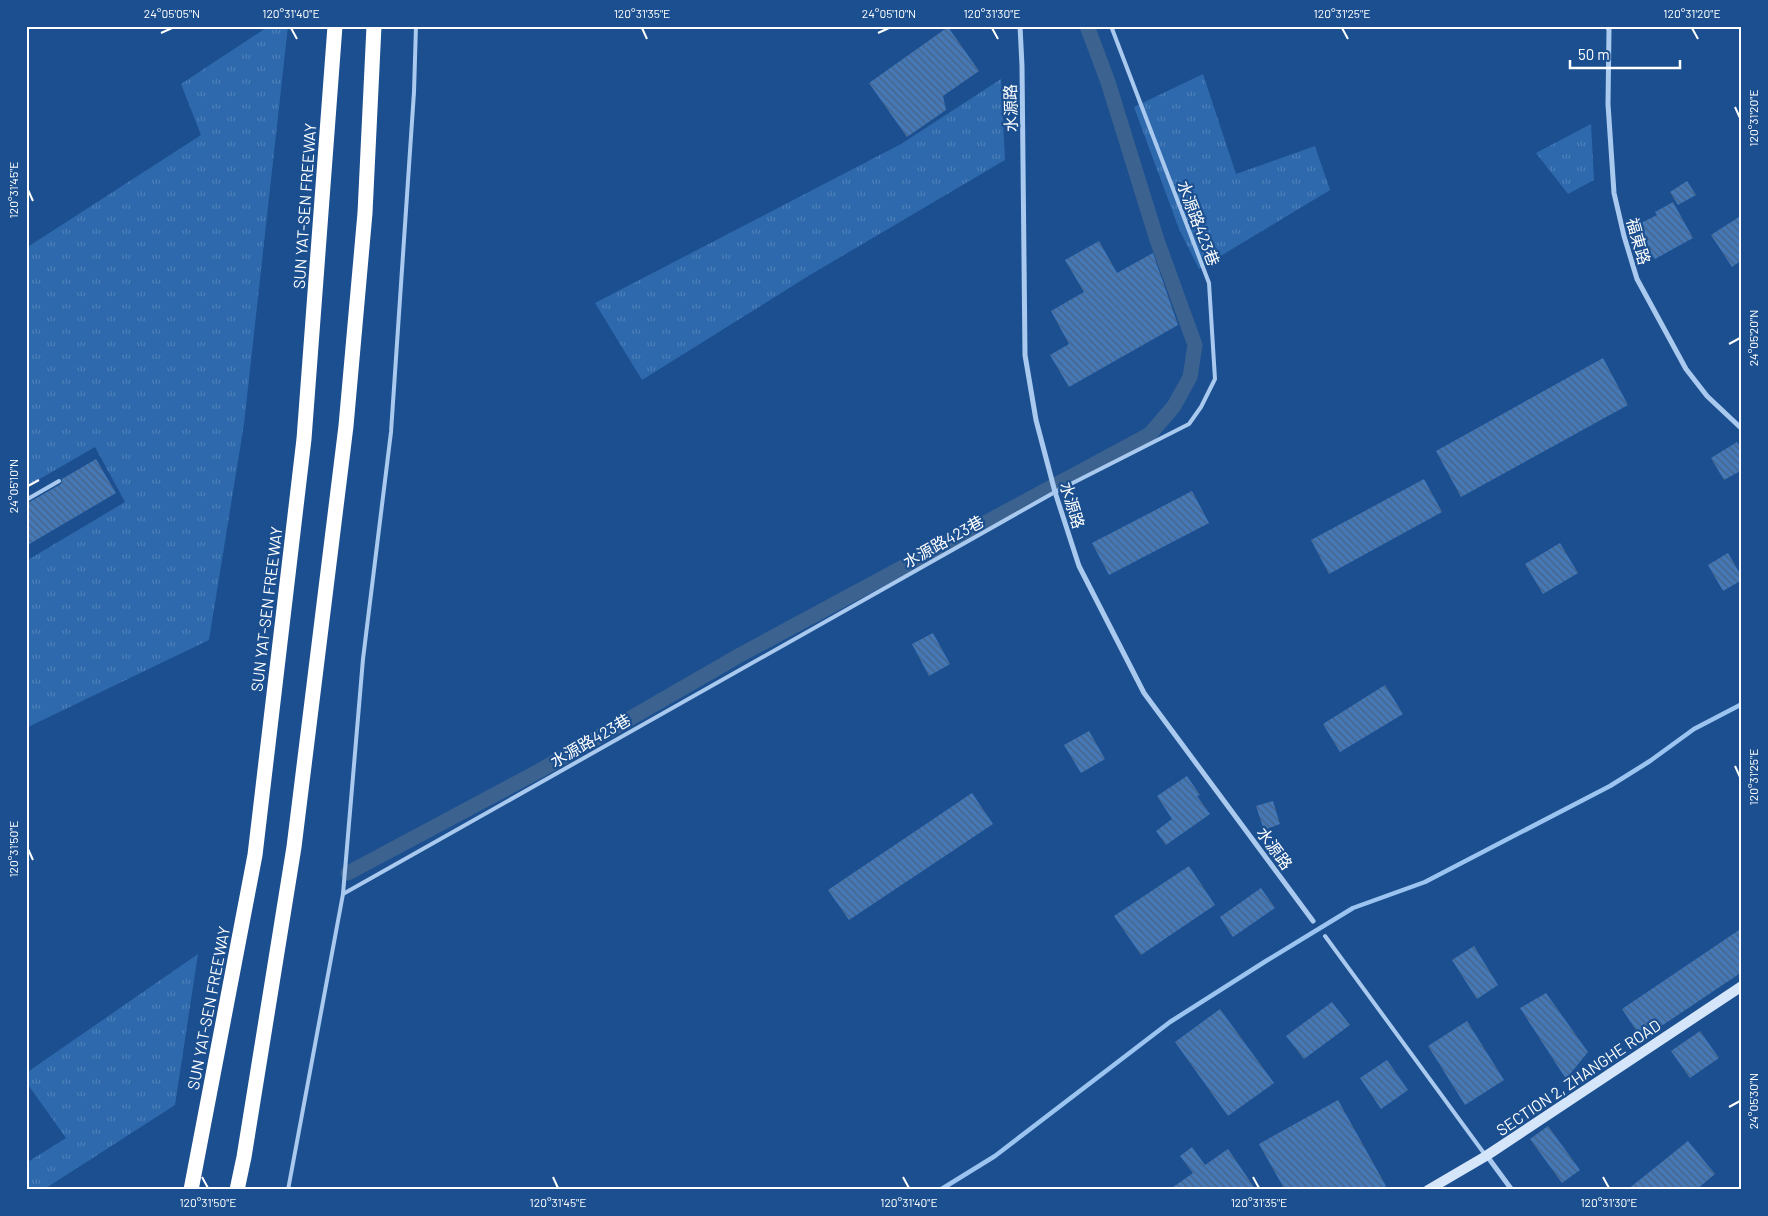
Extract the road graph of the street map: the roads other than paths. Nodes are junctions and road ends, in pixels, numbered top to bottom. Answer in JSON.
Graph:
{"nodes":[{"id":1,"x":335,"y":26,"type":"edge"},
{"id":2,"x":374,"y":26,"type":"edge"},
{"id":3,"x":416,"y":26,"type":"edge"},
{"id":4,"x":1020,"y":26,"type":"edge"},
{"id":5,"x":1111,"y":26,"type":"edge"},
{"id":6,"x":1607,"y":26,"type":"edge"},
{"id":7,"x":1742,"y":429,"type":"edge"},
{"id":8,"x":59,"y":481,"type":"dead end"},
{"id":9,"x":1055,"y":492,"type":"junction"},
{"id":10,"x":26,"y":500,"type":"edge"},
{"id":11,"x":343,"y":894,"type":"junction"},
{"id":12,"x":1313,"y":921,"type":"dead end"},
{"id":13,"x":1325,"y":936,"type":"dead end"},
{"id":14,"x":1742,"y":986,"type":"edge"},
{"id":15,"x":1486,"y":1156,"type":"junction"},
{"id":16,"x":191,"y":1190,"type":"edge"},
{"id":17,"x":237,"y":1190,"type":"edge"},
{"id":18,"x":288,"y":1190,"type":"edge"},
{"id":19,"x":1428,"y":1190,"type":"edge"},
{"id":20,"x":1512,"y":1190,"type":"edge"}],
"edges":[{"from":1,"to":16,"type":"highway","name":"SUN YAT-SEN FREEWAY"},
{"from":2,"to":17,"type":"highway"},
{"from":3,"to":11,"type":"lane"},
{"from":4,"to":9,"type":"street","name":"水源路"},
{"from":5,"to":9,"type":"lane","name":"水源路423巷"},
{"from":6,"to":7,"type":"street","name":"福東路"},
{"from":8,"to":10,"type":"lane"},
{"from":9,"to":11,"type":"lane","name":"水源路423巷"},
{"from":9,"to":12,"type":"street","name":"水源路"},
{"from":11,"to":18,"type":"lane"},
{"from":13,"to":15,"type":"lane"},
{"from":14,"to":15,"type":"street","name":"SECTION 2, ZHANGHE ROAD"},
{"from":15,"to":19,"type":"street","name":"SECTION 2, ZHANGHE ROAD"},
{"from":15,"to":20,"type":"street"}]}
